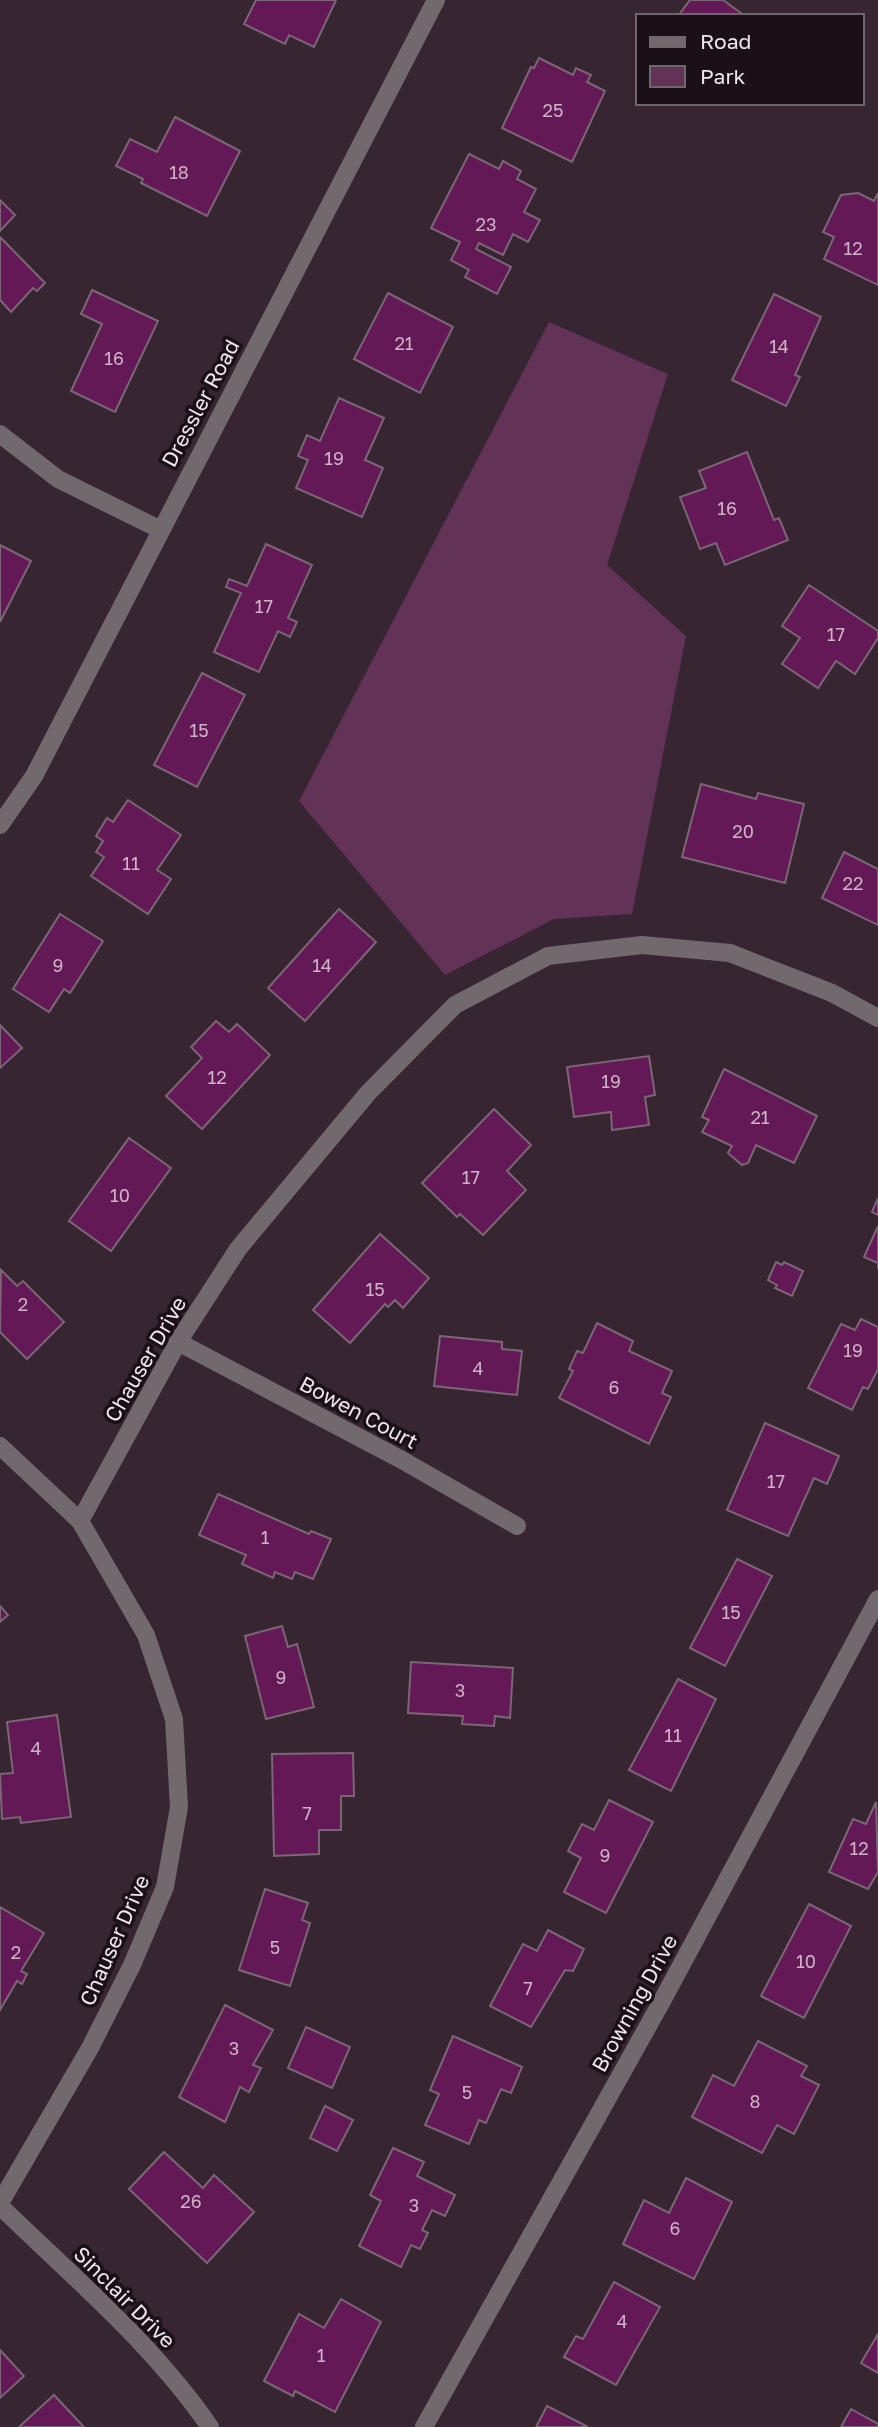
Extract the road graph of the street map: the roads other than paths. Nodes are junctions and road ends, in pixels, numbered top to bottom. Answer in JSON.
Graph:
{"nodes":[{"id":1,"x":436,"y":0,"type":"edge"},
{"id":2,"x":0,"y":434,"type":"edge"},
{"id":3,"x":159,"y":529,"type":"junction"},
{"id":4,"x":0,"y":825,"type":"edge"},
{"id":5,"x":878,"y":1018,"type":"edge"},
{"id":6,"x":178,"y":1342,"type":"junction"},
{"id":7,"x":0,"y":1446,"type":"edge"},
{"id":8,"x":80,"y":1521,"type":"junction"},
{"id":9,"x":517,"y":1526,"type":"dead end"},
{"id":10,"x":878,"y":1599,"type":"edge"},
{"id":11,"x":0,"y":2205,"type":"edge"},
{"id":12,"x":210,"y":2427,"type":"edge"},
{"id":13,"x":424,"y":2427,"type":"edge"}],
"edges":[{"from":1,"to":3,"type":"street","name":"Dressler Road"},
{"from":2,"to":3,"type":"street"},
{"from":3,"to":4,"type":"street","name":"Dressler Road"},
{"from":5,"to":6,"type":"street","name":"Chauser Drive"},
{"from":6,"to":8,"type":"street","name":"Chauser Drive"},
{"from":6,"to":9,"type":"street","name":"Bowen Court"},
{"from":7,"to":8,"type":"street"},
{"from":8,"to":11,"type":"street","name":"Chauser Drive"},
{"from":10,"to":13,"type":"street","name":"Browning Drive"},
{"from":11,"to":12,"type":"street","name":"Sinclair Drive"}]}
